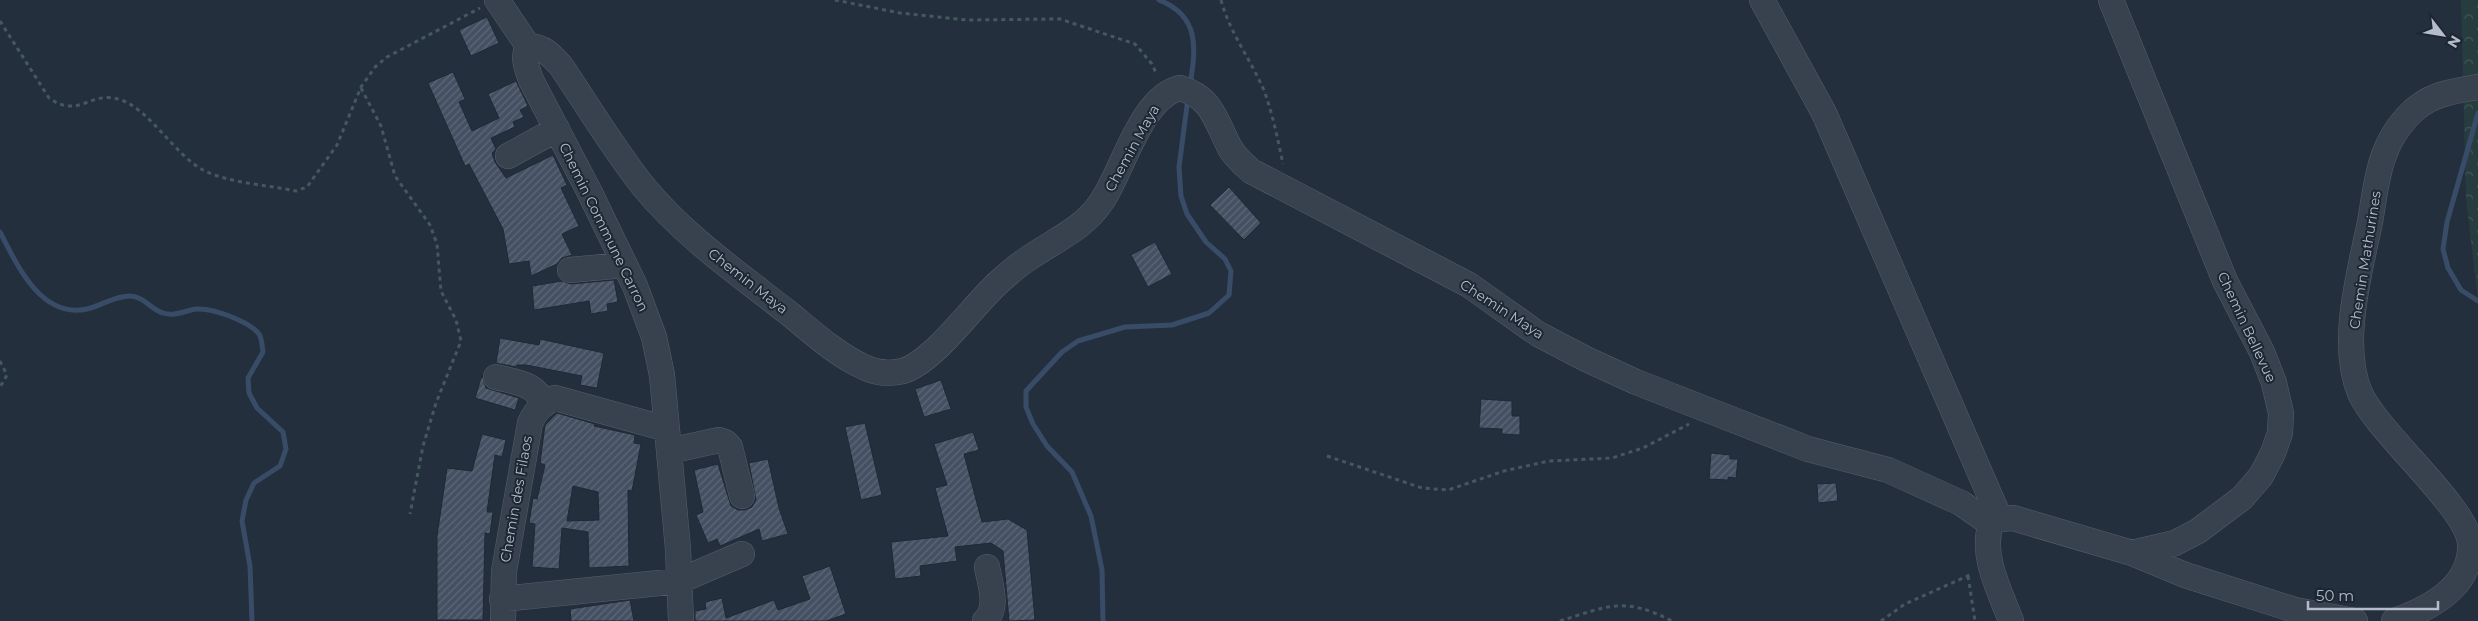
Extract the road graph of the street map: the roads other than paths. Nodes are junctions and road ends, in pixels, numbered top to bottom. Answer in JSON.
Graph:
{"nodes":[{"id":1,"x":1762,"y":0,"type":"edge"},
{"id":2,"x":2111,"y":0,"type":"edge"},
{"id":3,"x":492,"y":2,"type":"edge"},
{"id":4,"x":528,"y":46,"type":"junction"},
{"id":5,"x":2478,"y":87,"type":"edge"},
{"id":6,"x":557,"y":129,"type":"junction"},
{"id":7,"x":508,"y":156,"type":"dead end"},
{"id":8,"x":625,"y":265,"type":"junction"},
{"id":9,"x":570,"y":270,"type":"dead end"},
{"id":10,"x":496,"y":377,"type":"dead end"},
{"id":11,"x":543,"y":404,"type":"junction"},
{"id":12,"x":668,"y":440,"type":"junction"},
{"id":13,"x":742,"y":496,"type":"dead end"},
{"id":14,"x":1996,"y":521,"type":"junction"},
{"id":15,"x":2132,"y":553,"type":"junction"},
{"id":16,"x":742,"y":554,"type":"dead end"},
{"id":17,"x":987,"y":567,"type":"dead end"},
{"id":18,"x":679,"y":581,"type":"junction"},
{"id":19,"x":503,"y":610,"type":"edge"},
{"id":20,"x":681,"y":621,"type":"edge"},
{"id":21,"x":985,"y":621,"type":"edge"},
{"id":22,"x":2011,"y":621,"type":"edge"},
{"id":23,"x":2354,"y":621,"type":"edge"},
{"id":24,"x":2394,"y":621,"type":"edge"}],
"edges":[{"from":1,"to":14,"type":"street"},
{"from":2,"to":15,"type":"street","name":"Chemin Bellevue"},
{"from":3,"to":4,"type":"street"},
{"from":4,"to":6,"type":"street","name":"Chemin Commune Carron"},
{"from":4,"to":14,"type":"street","name":"Chemin Maya"},
{"from":5,"to":24,"type":"street","name":"Chemin Mathurines"},
{"from":6,"to":7,"type":"street"},
{"from":6,"to":8,"type":"street","name":"Chemin Commune Carron"},
{"from":8,"to":9,"type":"street"},
{"from":8,"to":12,"type":"street","name":"Chemin Commune Carron"},
{"from":10,"to":11,"type":"street"},
{"from":11,"to":12,"type":"street"},
{"from":11,"to":19,"type":"street","name":"Chemin des Filaos"},
{"from":12,"to":13,"type":"street"},
{"from":12,"to":18,"type":"street","name":"Chemin Commune Carron"},
{"from":14,"to":15,"type":"street","name":"Chemin Bellevue"},
{"from":14,"to":22,"type":"street"},
{"from":15,"to":23,"type":"street"},
{"from":16,"to":18,"type":"street","name":"Chemin des Filaos"},
{"from":17,"to":21,"type":"street"},
{"from":18,"to":19,"type":"street","name":"Chemin des Filaos"},
{"from":18,"to":20,"type":"street","name":"Chemin Commune Carron"}]}
